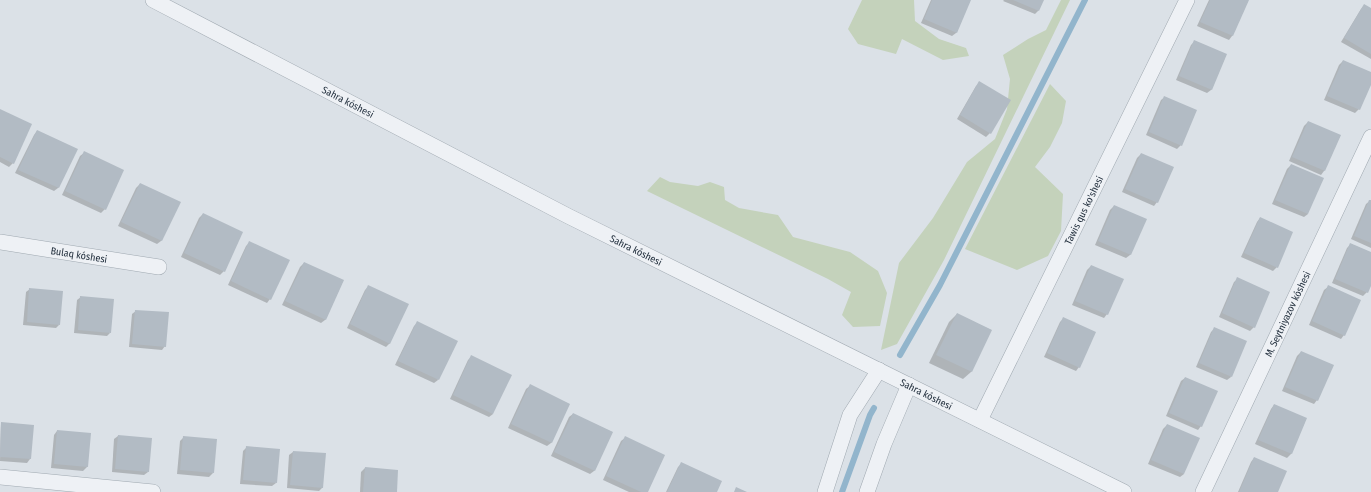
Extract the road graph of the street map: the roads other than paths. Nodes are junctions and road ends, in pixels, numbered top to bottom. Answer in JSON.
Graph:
{"nodes":[{"id":1,"x":153,"y":0,"type":"edge"},
{"id":2,"x":1187,"y":0,"type":"edge"},
{"id":3,"x":1371,"y":137,"type":"edge"},
{"id":4,"x":1,"y":242,"type":"edge"},
{"id":5,"x":159,"y":267,"type":"dead end"},
{"id":6,"x":879,"y":370,"type":"junction"},
{"id":7,"x":909,"y":386,"type":"junction"},
{"id":8,"x":980,"y":420,"type":"junction"},
{"id":9,"x":0,"y":477,"type":"edge"},
{"id":10,"x":153,"y":492,"type":"edge"},
{"id":11,"x":825,"y":492,"type":"edge"},
{"id":12,"x":867,"y":492,"type":"edge"},
{"id":13,"x":1124,"y":492,"type":"edge"},
{"id":14,"x":1203,"y":492,"type":"edge"}],
"edges":[{"from":1,"to":6,"type":"street","name":"Sahra kóshesi"},
{"from":2,"to":8,"type":"street","name":"Tawis qus ko'shesi"},
{"from":3,"to":14,"type":"street","name":"M. Seytniyazov kóshesi"},
{"from":4,"to":5,"type":"street","name":"Bulaq kóshesi"},
{"from":6,"to":7,"type":"street","name":"Sahra kóshesi"},
{"from":6,"to":11,"type":"street"},
{"from":7,"to":8,"type":"street","name":"Sahra kóshesi"},
{"from":7,"to":12,"type":"street"},
{"from":8,"to":13,"type":"street","name":"Sahra kóshesi"},
{"from":9,"to":10,"type":"street"}]}
